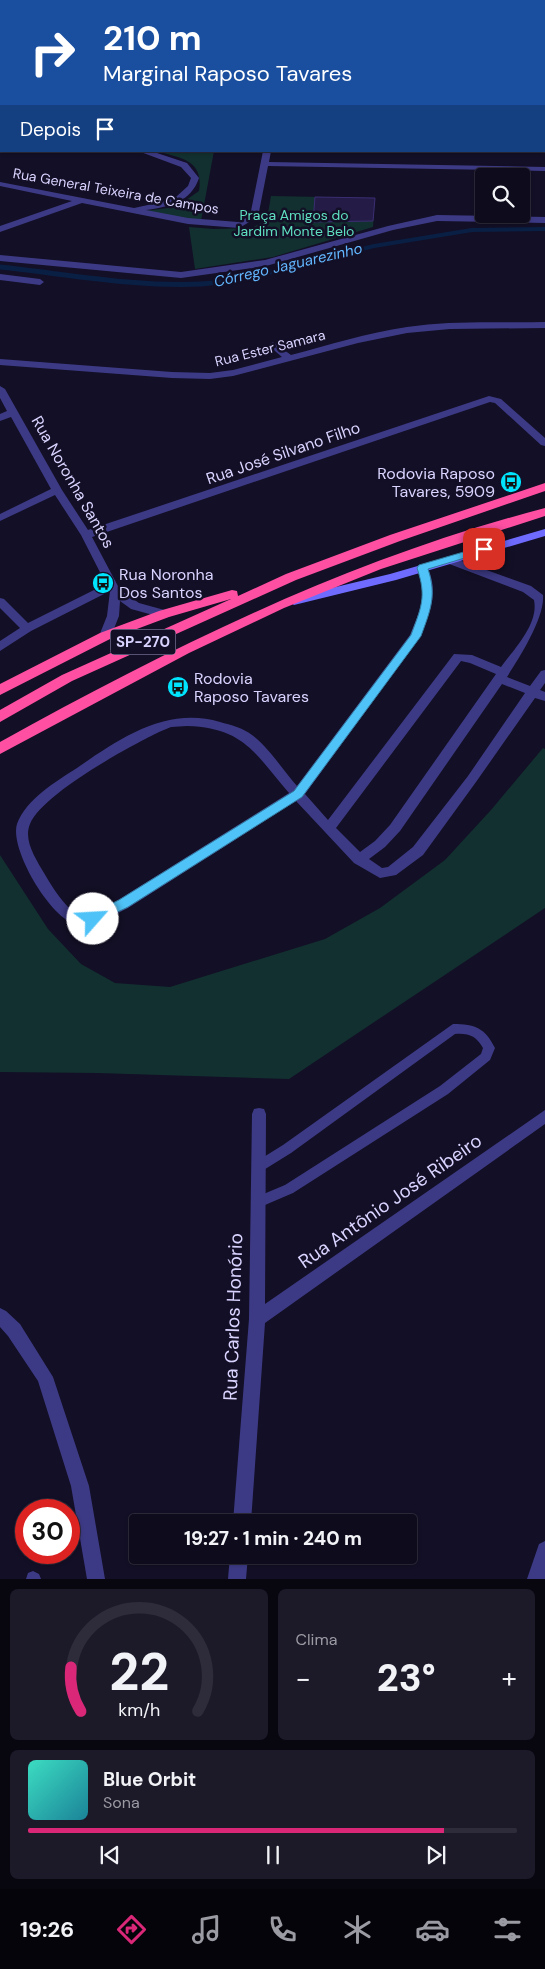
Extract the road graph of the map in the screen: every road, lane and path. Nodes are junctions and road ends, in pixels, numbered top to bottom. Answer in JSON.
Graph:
{"nodes":[{"id":1,"x":145,"y":152,"type":"edge"},
{"id":2,"x":267,"y":152,"type":"edge"},
{"id":3,"x":265,"y":164,"type":"junction"},
{"id":4,"x":545,"y":170,"type":"edge"},
{"id":5,"x":0,"y":184,"type":"edge"},
{"id":6,"x":81,"y":201,"type":"junction"},
{"id":7,"x":128,"y":211,"type":"junction"},
{"id":8,"x":545,"y":220,"type":"edge"},
{"id":9,"x":0,"y":229,"type":"edge"},
{"id":10,"x":0,"y":258,"type":"edge"},
{"id":11,"x":0,"y":277,"type":"edge"},
{"id":12,"x":40,"y":282,"type":"dead end"},
{"id":13,"x":545,"y":325,"type":"edge"},
{"id":14,"x":273,"y":344,"type":"dead end"},
{"id":15,"x":289,"y":358,"type":"junction"},
{"id":16,"x":0,"y":362,"type":"edge"},
{"id":17,"x":0,"y":389,"type":"edge"},
{"id":18,"x":13,"y":412,"type":"junction"},
{"id":19,"x":0,"y":418,"type":"edge"},
{"id":20,"x":545,"y":443,"type":"edge"},
{"id":21,"x":545,"y":487,"type":"edge"},
{"id":22,"x":57,"y":490,"type":"junction"},
{"id":23,"x":545,"y":512,"type":"edge"},
{"id":24,"x":0,"y":518,"type":"edge"},
{"id":25,"x":545,"y":532,"type":"edge"},
{"id":26,"x":86,"y":535,"type":"junction"},
{"id":27,"x":448,"y":560,"type":"junction"},
{"id":28,"x":422,"y":568,"type":"junction"},
{"id":29,"x":291,"y":577,"type":"junction"},
{"id":30,"x":115,"y":588,"type":"junction"},
{"id":31,"x":0,"y":602,"type":"edge"},
{"id":32,"x":283,"y":604,"type":"junction"},
{"id":33,"x":164,"y":614,"type":"junction"},
{"id":34,"x":27,"y":628,"type":"junction"},
{"id":35,"x":105,"y":636,"type":"junction"},
{"id":36,"x":0,"y":647,"type":"edge"},
{"id":37,"x":545,"y":674,"type":"edge"},
{"id":38,"x":501,"y":676,"type":"junction"},
{"id":39,"x":0,"y":690,"type":"edge"},
{"id":40,"x":532,"y":692,"type":"junction"},
{"id":41,"x":545,"y":697,"type":"edge"},
{"id":42,"x":0,"y":717,"type":"edge"},
{"id":43,"x":0,"y":749,"type":"edge"},
{"id":44,"x":298,"y":794,"type":"junction"},
{"id":45,"x":329,"y":828,"type":"junction"},
{"id":46,"x":360,"y":859,"type":"junction"},
{"id":47,"x":259,"y":1114,"type":"dead end"},
{"id":48,"x":545,"y":1116,"type":"edge"},
{"id":49,"x":258,"y":1167,"type":"junction"},
{"id":50,"x":258,"y":1202,"type":"junction"},
{"id":51,"x":0,"y":1316,"type":"edge"},
{"id":52,"x":257,"y":1319,"type":"junction"},
{"id":53,"x":243,"y":1514,"type":"edge"},
{"id":54,"x":545,"y":1550,"type":"edge"},
{"id":55,"x":238,"y":1564,"type":"edge"},
{"id":56,"x":96,"y":1579,"type":"edge"},
{"id":57,"x":237,"y":1579,"type":"edge"},
{"id":58,"x":536,"y":1579,"type":"edge"}],
"edges":[{"from":1,"to":7,"type":"street"},
{"from":2,"to":3,"type":"street"},
{"from":3,"to":4,"type":"street"},
{"from":3,"to":7,"type":"street","name":"Rua General Teixeira de Campos"},
{"from":5,"to":6,"type":"street","name":"Rua General Teixeira de Campos"},
{"from":6,"to":7,"type":"street","name":"Rua General Teixeira de Campos"},
{"from":6,"to":9,"type":"street"},
{"from":8,"to":10,"type":"street"},
{"from":11,"to":12,"type":"street"},
{"from":13,"to":15,"type":"street","name":"Rua Ester Samara"},
{"from":14,"to":15,"type":"street"},
{"from":15,"to":16,"type":"street","name":"Rua Ester Samara"},
{"from":17,"to":18,"type":"street","name":"Rua Noronha Santos"},
{"from":18,"to":19,"type":"street"},
{"from":18,"to":22,"type":"street","name":"Rua Noronha Santos"},
{"from":20,"to":26,"type":"street","name":"Rua José Silvano Filho"},
{"from":21,"to":29,"type":"highway","number":"SP-270"},
{"from":22,"to":24,"type":"street"},
{"from":22,"to":26,"type":"street","name":"Rua Noronha Santos"},
{"from":23,"to":32,"type":"highway","number":"SP-270"},
{"from":25,"to":27,"type":"main road"},
{"from":26,"to":30,"type":"street","name":"Rua Noronha Santos"},
{"from":27,"to":28,"type":"main road"},
{"from":27,"to":38,"type":"street"},
{"from":28,"to":32,"type":"main road"},
{"from":28,"to":44,"type":"street"},
{"from":29,"to":33,"type":"highway"},
{"from":29,"to":42,"type":"highway","number":"SP-270"},
{"from":30,"to":33,"type":"street","name":"Rua Noronha Santos"},
{"from":30,"to":34,"type":"street"},
{"from":30,"to":35,"type":"street"},
{"from":31,"to":34,"type":"street"},
{"from":32,"to":43,"type":"highway","number":"SP-270"},
{"from":33,"to":35,"type":"highway"},
{"from":34,"to":36,"type":"street"},
{"from":35,"to":39,"type":"highway"},
{"from":37,"to":40,"type":"street"},
{"from":38,"to":40,"type":"street"},
{"from":38,"to":45,"type":"street"},
{"from":38,"to":46,"type":"street"},
{"from":40,"to":41,"type":"street"},
{"from":40,"to":46,"type":"street"},
{"from":44,"to":44,"type":"street"},
{"from":44,"to":45,"type":"street"},
{"from":45,"to":46,"type":"street"},
{"from":47,"to":49,"type":"street","name":"Rua Carlos Honório"},
{"from":48,"to":52,"type":"street","name":"Rua Antônio José Ribeiro"},
{"from":49,"to":50,"type":"street","name":"Rua Carlos Honório"},
{"from":49,"to":50,"type":"lane"},
{"from":50,"to":52,"type":"street","name":"Rua Carlos Honório"},
{"from":51,"to":56,"type":"street"},
{"from":52,"to":53,"type":"street","name":"Rua Carlos Honório"},
{"from":54,"to":58,"type":"street"},
{"from":55,"to":57,"type":"street"}]}
